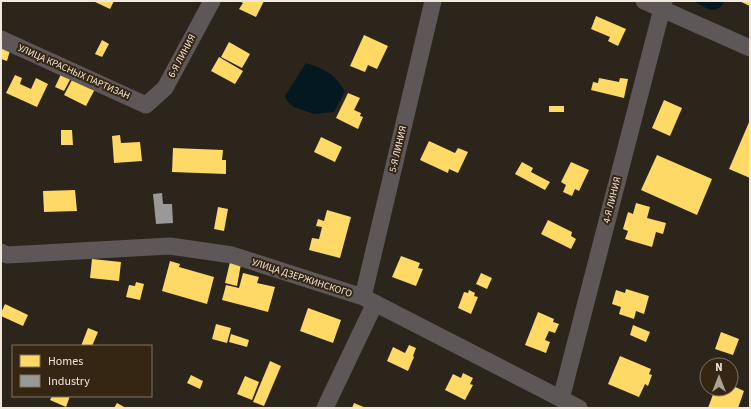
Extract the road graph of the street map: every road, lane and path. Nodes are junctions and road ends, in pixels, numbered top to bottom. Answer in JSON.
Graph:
{"nodes":[{"id":1,"x":212,"y":1,"type":"edge"},
{"id":2,"x":433,"y":1,"type":"edge"},
{"id":3,"x":644,"y":1,"type":"edge"},
{"id":4,"x":662,"y":5,"type":"edge"},
{"id":5,"x":1,"y":39,"type":"edge"},
{"id":6,"x":750,"y":48,"type":"edge"},
{"id":7,"x":146,"y":105,"type":"joint"},
{"id":8,"x":1,"y":252,"type":"edge"},
{"id":9,"x":369,"y":300,"type":"junction"},
{"id":10,"x":561,"y":399,"type":"junction"},
{"id":11,"x":325,"y":408,"type":"edge"},
{"id":12,"x":579,"y":408,"type":"edge"}],
"edges":[{"from":1,"to":7,"type":"street","name":"6-Я ЛИНИЯ"},
{"from":2,"to":9,"type":"street","name":"5-Я ЛИНИЯ"},
{"from":3,"to":4,"type":"street"},
{"from":4,"to":6,"type":"street"},
{"from":4,"to":10,"type":"street","name":"4-Я ЛИНИЯ"},
{"from":5,"to":7,"type":"street","name":"УЛИЦА КРАСНЫХ ПАРТИЗАН"},
{"from":8,"to":9,"type":"street","name":"УЛИЦА ДЗЕРЖИНСКОГО"},
{"from":9,"to":10,"type":"street","name":"УЛИЦА ДЗЕРЖИНСКОГО"},
{"from":9,"to":11,"type":"street","name":"5-Я ЛИНИЯ"},
{"from":10,"to":12,"type":"street","name":"УЛИЦА ДЗЕРЖИНСКОГО"}]}
